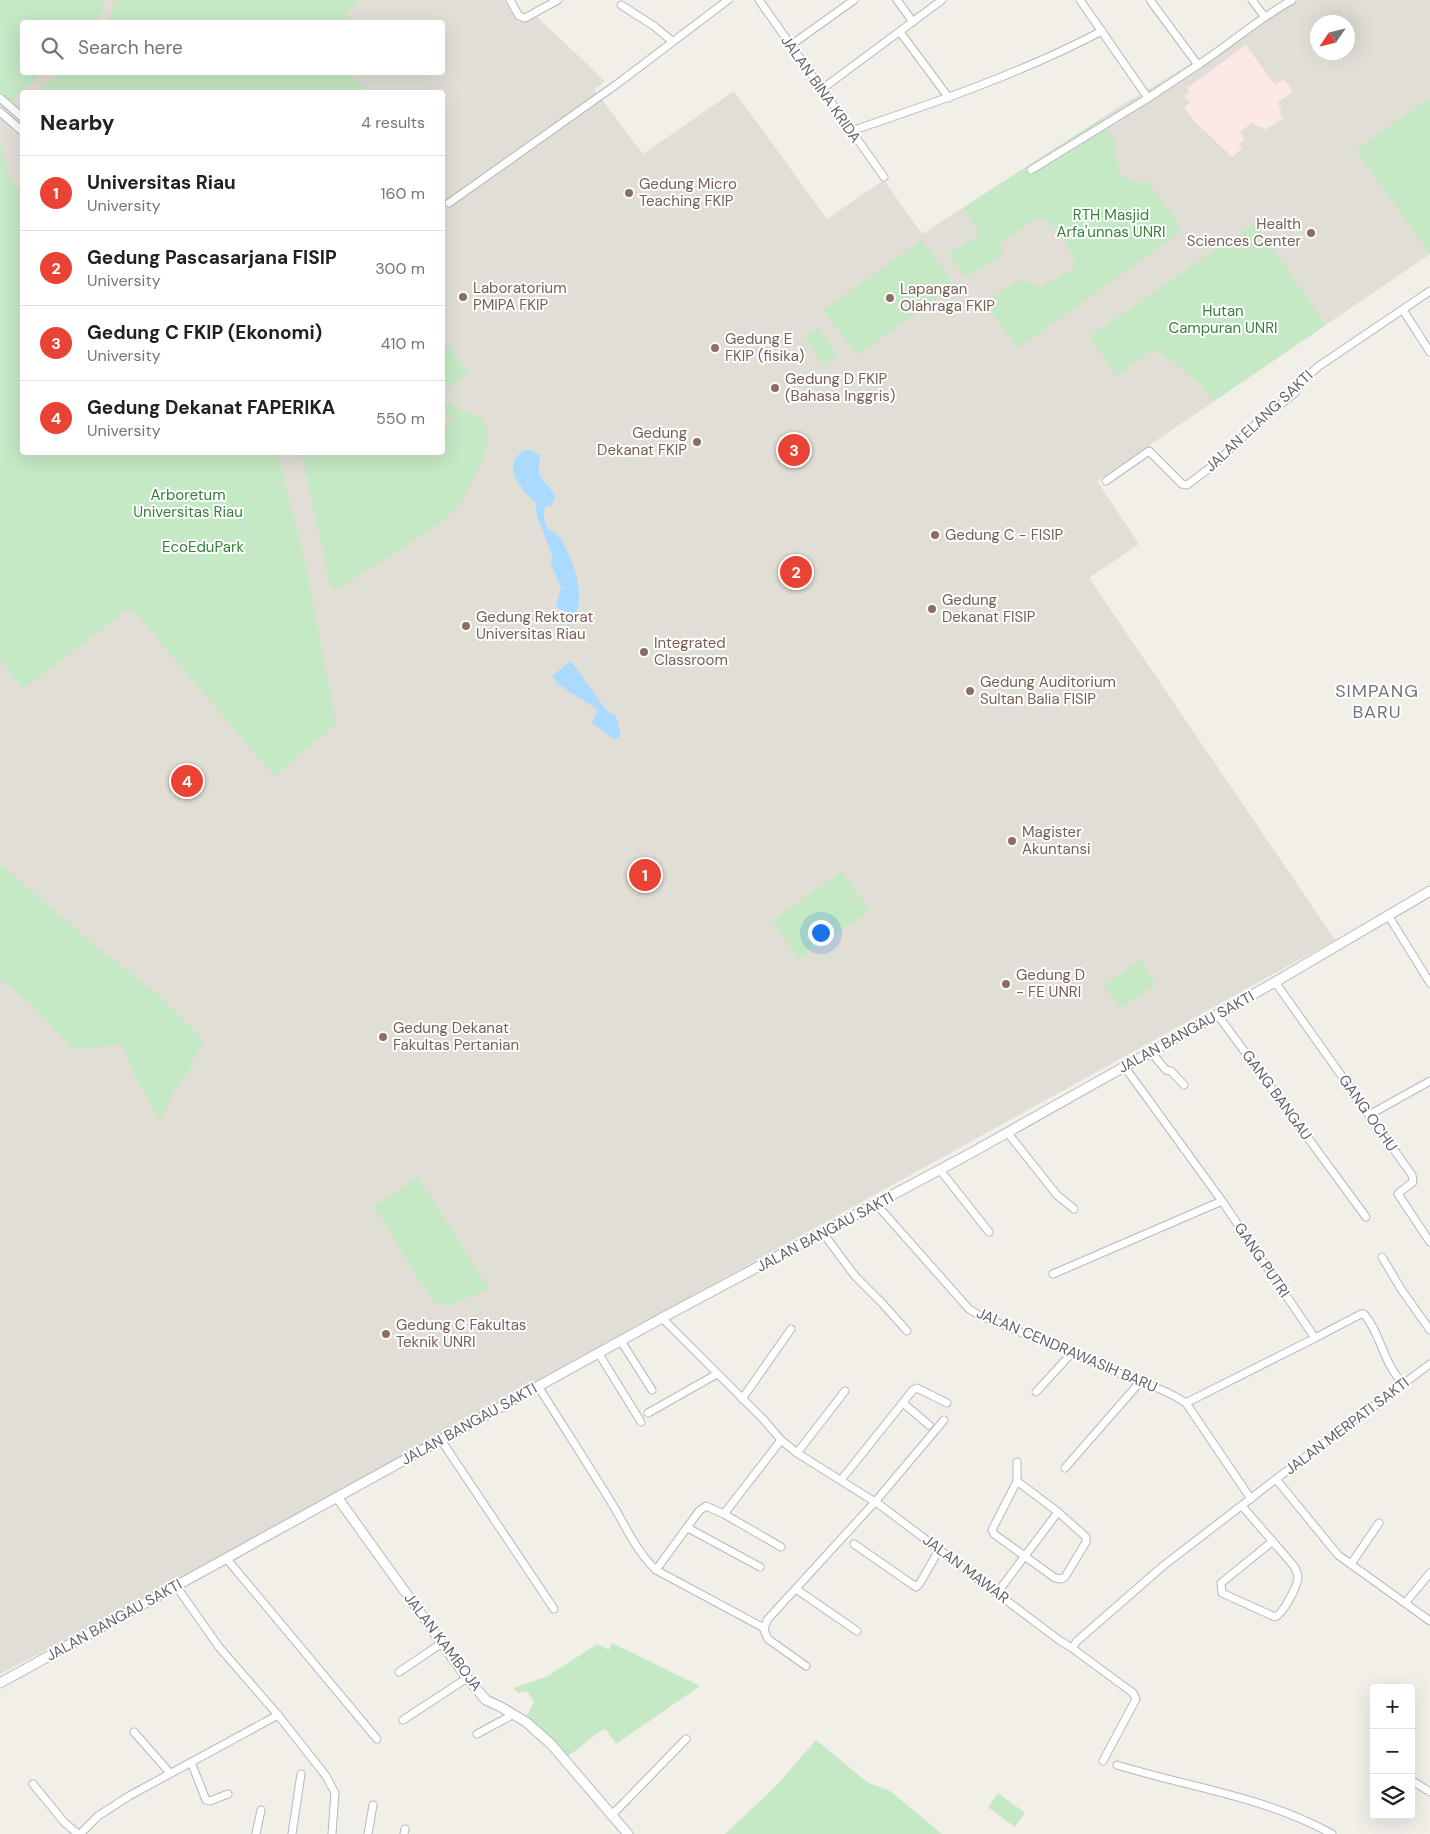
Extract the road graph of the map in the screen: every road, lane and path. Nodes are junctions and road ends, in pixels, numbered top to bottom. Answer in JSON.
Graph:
{"nodes":[{"id":1,"x":510,"y":0,"type":"edge"},
{"id":2,"x":558,"y":0,"type":"edge"},
{"id":3,"x":728,"y":0,"type":"edge"},
{"id":4,"x":854,"y":0,"type":"edge"},
{"id":5,"x":897,"y":0,"type":"edge"},
{"id":6,"x":942,"y":0,"type":"edge"},
{"id":7,"x":1080,"y":0,"type":"edge"},
{"id":8,"x":1150,"y":0,"type":"edge"},
{"id":9,"x":1252,"y":0,"type":"edge"},
{"id":10,"x":1292,"y":0,"type":"edge"},
{"id":11,"x":761,"y":1,"type":"edge"},
{"id":12,"x":621,"y":4,"type":"dead end"},
{"id":13,"x":1264,"y":16,"type":"junction"},
{"id":14,"x":913,"y":22,"type":"junction"},
{"id":15,"x":900,"y":32,"type":"junction"},
{"id":16,"x":1102,"y":32,"type":"junction"},
{"id":17,"x":672,"y":42,"type":"junction"},
{"id":18,"x":791,"y":45,"type":"junction"},
{"id":19,"x":1198,"y":65,"type":"junction"},
{"id":20,"x":822,"y":89,"type":"junction"},
{"id":21,"x":0,"y":98,"type":"edge"},
{"id":22,"x":949,"y":98,"type":"junction"},
{"id":23,"x":1148,"y":98,"type":"junction"},
{"id":24,"x":0,"y":112,"type":"edge"},
{"id":25,"x":20,"y":115,"type":"edge"},
{"id":26,"x":20,"y":129,"type":"edge"},
{"id":27,"x":851,"y":131,"type":"junction"},
{"id":28,"x":1031,"y":170,"type":"dead end"},
{"id":29,"x":884,"y":177,"type":"dead end"},
{"id":30,"x":449,"y":203,"type":"dead end"},
{"id":31,"x":1430,"y":291,"type":"edge"},
{"id":32,"x":1402,"y":310,"type":"junction"},
{"id":33,"x":1430,"y":352,"type":"edge"},
{"id":34,"x":1106,"y":481,"type":"dead end"},
{"id":35,"x":1430,"y":890,"type":"edge"},
{"id":36,"x":1388,"y":915,"type":"junction"},
{"id":37,"x":1275,"y":982,"type":"junction"},
{"id":38,"x":1430,"y":983,"type":"edge"},
{"id":39,"x":1218,"y":1014,"type":"junction"},
{"id":40,"x":1151,"y":1052,"type":"junction"},
{"id":41,"x":1124,"y":1066,"type":"junction"},
{"id":42,"x":1430,"y":1081,"type":"edge"},
{"id":43,"x":1184,"y":1085,"type":"dead end"},
{"id":44,"x":1369,"y":1115,"type":"junction"},
{"id":45,"x":1008,"y":1132,"type":"junction"},
{"id":46,"x":940,"y":1170,"type":"junction"},
{"id":47,"x":1222,"y":1201,"type":"junction"},
{"id":48,"x":877,"y":1205,"type":"junction"},
{"id":49,"x":1074,"y":1209,"type":"dead end"},
{"id":50,"x":1366,"y":1217,"type":"dead end"},
{"id":51,"x":989,"y":1232,"type":"dead end"},
{"id":52,"x":823,"y":1233,"type":"junction"},
{"id":53,"x":1430,"y":1242,"type":"edge"},
{"id":54,"x":1382,"y":1257,"type":"dead end"},
{"id":55,"x":1052,"y":1274,"type":"dead end"},
{"id":56,"x":662,"y":1318,"type":"junction"},
{"id":57,"x":791,"y":1329,"type":"dead end"},
{"id":58,"x":1430,"y":1330,"type":"edge"},
{"id":59,"x":906,"y":1332,"type":"dead end"},
{"id":60,"x":1315,"y":1338,"type":"junction"},
{"id":61,"x":621,"y":1342,"type":"junction"},
{"id":62,"x":599,"y":1354,"type":"junction"},
{"id":63,"x":1071,"y":1354,"type":"junction"},
{"id":64,"x":1430,"y":1364,"type":"edge"},
{"id":65,"x":717,"y":1374,"type":"junction"},
{"id":66,"x":1140,"y":1382,"type":"junction"},
{"id":67,"x":1404,"y":1384,"type":"junction"},
{"id":68,"x":538,"y":1386,"type":"junction"},
{"id":69,"x":652,"y":1390,"type":"dead end"},
{"id":70,"x":845,"y":1392,"type":"dead end"},
{"id":71,"x":1036,"y":1392,"type":"dead end"},
{"id":72,"x":742,"y":1399,"type":"junction"},
{"id":73,"x":902,"y":1403,"type":"junction"},
{"id":74,"x":947,"y":1403,"type":"dead end"},
{"id":75,"x":1186,"y":1403,"type":"junction"},
{"id":76,"x":648,"y":1412,"type":"dead end"},
{"id":77,"x":944,"y":1420,"type":"dead end"},
{"id":78,"x":641,"y":1422,"type":"dead end"},
{"id":79,"x":929,"y":1425,"type":"dead end"},
{"id":80,"x":441,"y":1440,"type":"junction"},
{"id":81,"x":781,"y":1440,"type":"junction"},
{"id":82,"x":797,"y":1453,"type":"junction"},
{"id":83,"x":1017,"y":1462,"type":"dead end"},
{"id":84,"x":1065,"y":1468,"type":"dead end"},
{"id":85,"x":1276,"y":1479,"type":"junction"},
{"id":86,"x":841,"y":1480,"type":"junction"},
{"id":87,"x":1017,"y":1481,"type":"junction"},
{"id":88,"x":338,"y":1497,"type":"junction"},
{"id":89,"x":1252,"y":1498,"type":"junction"},
{"id":90,"x":875,"y":1502,"type":"junction"},
{"id":91,"x":1242,"y":1506,"type":"junction"},
{"id":92,"x":1058,"y":1512,"type":"junction"},
{"id":93,"x":724,"y":1514,"type":"junction"},
{"id":94,"x":1379,"y":1523,"type":"dead end"},
{"id":95,"x":688,"y":1528,"type":"junction"},
{"id":96,"x":1273,"y":1541,"type":"junction"},
{"id":97,"x":854,"y":1544,"type":"dead end"},
{"id":98,"x":780,"y":1547,"type":"dead end"},
{"id":99,"x":939,"y":1550,"type":"junction"},
{"id":100,"x":226,"y":1558,"type":"junction"},
{"id":101,"x":1026,"y":1558,"type":"junction"},
{"id":102,"x":1351,"y":1564,"type":"junction"},
{"id":103,"x":760,"y":1567,"type":"dead end"},
{"id":104,"x":656,"y":1570,"type":"junction"},
{"id":105,"x":1430,"y":1573,"type":"edge"},
{"id":106,"x":176,"y":1586,"type":"junction"},
{"id":107,"x":796,"y":1590,"type":"junction"},
{"id":108,"x":997,"y":1593,"type":"junction"},
{"id":109,"x":1406,"y":1602,"type":"junction"},
{"id":110,"x":554,"y":1609,"type":"dead end"},
{"id":111,"x":1430,"y":1621,"type":"edge"},
{"id":112,"x":764,"y":1628,"type":"junction"},
{"id":113,"x":857,"y":1631,"type":"dead end"},
{"id":114,"x":442,"y":1643,"type":"junction"},
{"id":115,"x":1072,"y":1648,"type":"junction"},
{"id":116,"x":806,"y":1666,"type":"dead end"},
{"id":117,"x":399,"y":1672,"type":"dead end"},
{"id":118,"x":467,"y":1678,"type":"junction"},
{"id":119,"x":0,"y":1682,"type":"edge"},
{"id":120,"x":514,"y":1714,"type":"junction"},
{"id":121,"x":278,"y":1715,"type":"junction"},
{"id":122,"x":403,"y":1720,"type":"dead end"},
{"id":123,"x":134,"y":1732,"type":"dead end"},
{"id":124,"x":477,"y":1734,"type":"dead end"},
{"id":125,"x":377,"y":1739,"type":"dead end"},
{"id":126,"x":686,"y":1739,"type":"dead end"},
{"id":127,"x":1103,"y":1761,"type":"dead end"},
{"id":128,"x":191,"y":1762,"type":"junction"},
{"id":129,"x":1117,"y":1765,"type":"dead end"},
{"id":130,"x":170,"y":1773,"type":"junction"},
{"id":131,"x":301,"y":1774,"type":"dead end"},
{"id":132,"x":1415,"y":1783,"type":"edge"},
{"id":133,"x":33,"y":1784,"type":"dead end"},
{"id":134,"x":1430,"y":1792,"type":"edge"},
{"id":135,"x":228,"y":1794,"type":"dead end"},
{"id":136,"x":373,"y":1805,"type":"dead end"},
{"id":137,"x":261,"y":1810,"type":"dead end"},
{"id":138,"x":612,"y":1816,"type":"junction"},
{"id":139,"x":79,"y":1834,"type":"edge"},
{"id":140,"x":256,"y":1834,"type":"edge"},
{"id":141,"x":292,"y":1834,"type":"edge"},
{"id":142,"x":332,"y":1834,"type":"edge"},
{"id":143,"x":368,"y":1834,"type":"edge"},
{"id":144,"x":628,"y":1834,"type":"edge"},
{"id":145,"x":1332,"y":1834,"type":"edge"}],
"edges":[{"from":1,"to":2,"type":"street"},
{"from":3,"to":17,"type":"street"},
{"from":4,"to":18,"type":"street"},
{"from":5,"to":14,"type":"street"},
{"from":6,"to":14,"type":"street"},
{"from":7,"to":16,"type":"street"},
{"from":8,"to":19,"type":"street"},
{"from":9,"to":13,"type":"street"},
{"from":10,"to":13,"type":"street"},
{"from":11,"to":18,"type":"street","name":"JALAN BINA KRIDA"},
{"from":12,"to":17,"type":"street"},
{"from":13,"to":19,"type":"street"},
{"from":14,"to":15,"type":"street"},
{"from":15,"to":20,"type":"street"},
{"from":15,"to":22,"type":"street"},
{"from":16,"to":22,"type":"street"},
{"from":16,"to":23,"type":"street"},
{"from":17,"to":30,"type":"street"},
{"from":18,"to":20,"type":"street","name":"JALAN BINA KRIDA"},
{"from":19,"to":23,"type":"street"},
{"from":20,"to":27,"type":"street","name":"JALAN BINA KRIDA"},
{"from":21,"to":25,"type":"street"},
{"from":22,"to":27,"type":"street"},
{"from":23,"to":28,"type":"street"},
{"from":24,"to":26,"type":"street"},
{"from":27,"to":29,"type":"street","name":"JALAN BINA KRIDA"},
{"from":31,"to":32,"type":"street"},
{"from":32,"to":33,"type":"street"},
{"from":32,"to":34,"type":"street","name":"JALAN ELANG SAKTI"},
{"from":35,"to":36,"type":"street","name":"JALAN BANGAU SAKTI"},
{"from":36,"to":37,"type":"street","name":"JALAN BANGAU SAKTI"},
{"from":36,"to":38,"type":"street"},
{"from":37,"to":39,"type":"street","name":"JALAN BANGAU SAKTI"},
{"from":37,"to":44,"type":"street","name":"GANG OCHU"},
{"from":39,"to":40,"type":"street","name":"JALAN BANGAU SAKTI"},
{"from":39,"to":50,"type":"street","name":"GANG BANGAU"},
{"from":40,"to":41,"type":"street","name":"JALAN BANGAU SAKTI"},
{"from":40,"to":43,"type":"street"},
{"from":41,"to":45,"type":"street","name":"JALAN BANGAU SAKTI"},
{"from":41,"to":47,"type":"street","name":"GANG PUTRI"},
{"from":42,"to":44,"type":"street"},
{"from":44,"to":53,"type":"street","name":"GANG OCHU"},
{"from":45,"to":46,"type":"street","name":"JALAN BANGAU SAKTI"},
{"from":45,"to":49,"type":"street"},
{"from":46,"to":48,"type":"street","name":"JALAN BANGAU SAKTI"},
{"from":46,"to":51,"type":"street"},
{"from":47,"to":55,"type":"street"},
{"from":47,"to":60,"type":"street","name":"GANG PUTRI"},
{"from":48,"to":52,"type":"street","name":"JALAN BANGAU SAKTI"},
{"from":48,"to":63,"type":"street","name":"JALAN CENDRAWASIH BARU"},
{"from":52,"to":56,"type":"street","name":"JALAN BANGAU SAKTI"},
{"from":52,"to":59,"type":"street"},
{"from":54,"to":58,"type":"street"},
{"from":56,"to":61,"type":"street","name":"JALAN BANGAU SAKTI"},
{"from":56,"to":65,"type":"street","name":"JALAN MAWAR"},
{"from":57,"to":72,"type":"street"},
{"from":60,"to":67,"type":"street"},
{"from":60,"to":75,"type":"street"},
{"from":61,"to":62,"type":"street","name":"JALAN BANGAU SAKTI"},
{"from":61,"to":69,"type":"street"},
{"from":62,"to":68,"type":"street","name":"JALAN BANGAU SAKTI"},
{"from":62,"to":78,"type":"street"},
{"from":63,"to":66,"type":"street","name":"JALAN CENDRAWASIH BARU"},
{"from":63,"to":71,"type":"street"},
{"from":64,"to":67,"type":"street","name":"JALAN MERPATI SAKTI"},
{"from":65,"to":72,"type":"street","name":"JALAN MAWAR"},
{"from":65,"to":76,"type":"street"},
{"from":66,"to":75,"type":"street","name":"JALAN CENDRAWASIH BARU"},
{"from":66,"to":84,"type":"street"},
{"from":67,"to":85,"type":"street","name":"JALAN MERPATI SAKTI"},
{"from":68,"to":80,"type":"street","name":"JALAN BANGAU SAKTI"},
{"from":68,"to":104,"type":"street"},
{"from":70,"to":82,"type":"street"},
{"from":72,"to":81,"type":"street","name":"JALAN MAWAR"},
{"from":73,"to":74,"type":"street"},
{"from":73,"to":79,"type":"street"},
{"from":73,"to":86,"type":"street"},
{"from":75,"to":89,"type":"street","name":"JALAN CENDRAWASIH BARU"},
{"from":77,"to":90,"type":"street"},
{"from":80,"to":88,"type":"street","name":"JALAN BANGAU SAKTI"},
{"from":80,"to":110,"type":"street"},
{"from":81,"to":82,"type":"street","name":"JALAN MAWAR"},
{"from":81,"to":93,"type":"street"},
{"from":82,"to":86,"type":"street","name":"JALAN MAWAR"},
{"from":83,"to":87,"type":"street"},
{"from":85,"to":89,"type":"street"},
{"from":85,"to":102,"type":"street","name":"JALAN MERPATI SAKTI"},
{"from":86,"to":90,"type":"street","name":"JALAN MAWAR"},
{"from":87,"to":92,"type":"street"},
{"from":87,"to":101,"type":"street"},
{"from":88,"to":100,"type":"street","name":"JALAN BANGAU SAKTI"},
{"from":88,"to":114,"type":"street","name":"JALAN KAMBOJA"},
{"from":89,"to":91,"type":"street"},
{"from":90,"to":99,"type":"street","name":"JALAN MAWAR"},
{"from":90,"to":107,"type":"street"},
{"from":91,"to":96,"type":"street"},
{"from":91,"to":115,"type":"street"},
{"from":92,"to":101,"type":"street"},
{"from":92,"to":101,"type":"street"},
{"from":93,"to":95,"type":"street"},
{"from":93,"to":98,"type":"street"},
{"from":94,"to":102,"type":"street"},
{"from":95,"to":103,"type":"street"},
{"from":95,"to":104,"type":"street"},
{"from":96,"to":96,"type":"street"},
{"from":97,"to":99,"type":"street"},
{"from":99,"to":108,"type":"street","name":"JALAN MAWAR"},
{"from":100,"to":106,"type":"street","name":"JALAN BANGAU SAKTI"},
{"from":100,"to":125,"type":"street"},
{"from":101,"to":108,"type":"street"},
{"from":102,"to":109,"type":"street","name":"JALAN MERPATI SAKTI"},
{"from":104,"to":112,"type":"street"},
{"from":105,"to":109,"type":"street"},
{"from":106,"to":119,"type":"street","name":"JALAN BANGAU SAKTI"},
{"from":106,"to":121,"type":"street"},
{"from":107,"to":112,"type":"street"},
{"from":107,"to":113,"type":"street"},
{"from":108,"to":115,"type":"street","name":"JALAN MAWAR"},
{"from":109,"to":111,"type":"street","name":"JALAN MERPATI SAKTI"},
{"from":112,"to":116,"type":"street"},
{"from":114,"to":117,"type":"street"},
{"from":114,"to":118,"type":"street","name":"JALAN KAMBOJA"},
{"from":115,"to":127,"type":"street","name":"JALAN MAWAR"},
{"from":118,"to":120,"type":"street","name":"JALAN KAMBOJA"},
{"from":118,"to":122,"type":"street"},
{"from":120,"to":124,"type":"street"},
{"from":120,"to":138,"type":"street","name":"JALAN KAMBOJA"},
{"from":121,"to":128,"type":"street"},
{"from":121,"to":142,"type":"street"},
{"from":123,"to":130,"type":"street"},
{"from":126,"to":138,"type":"street"},
{"from":128,"to":130,"type":"street"},
{"from":128,"to":135,"type":"street"},
{"from":129,"to":145,"type":"street"},
{"from":130,"to":139,"type":"street"},
{"from":131,"to":141,"type":"street"},
{"from":132,"to":134,"type":"street"},
{"from":133,"to":139,"type":"street"},
{"from":136,"to":143,"type":"street"},
{"from":137,"to":140,"type":"street"},
{"from":138,"to":144,"type":"street","name":"JALAN KAMBOJA"}]}
